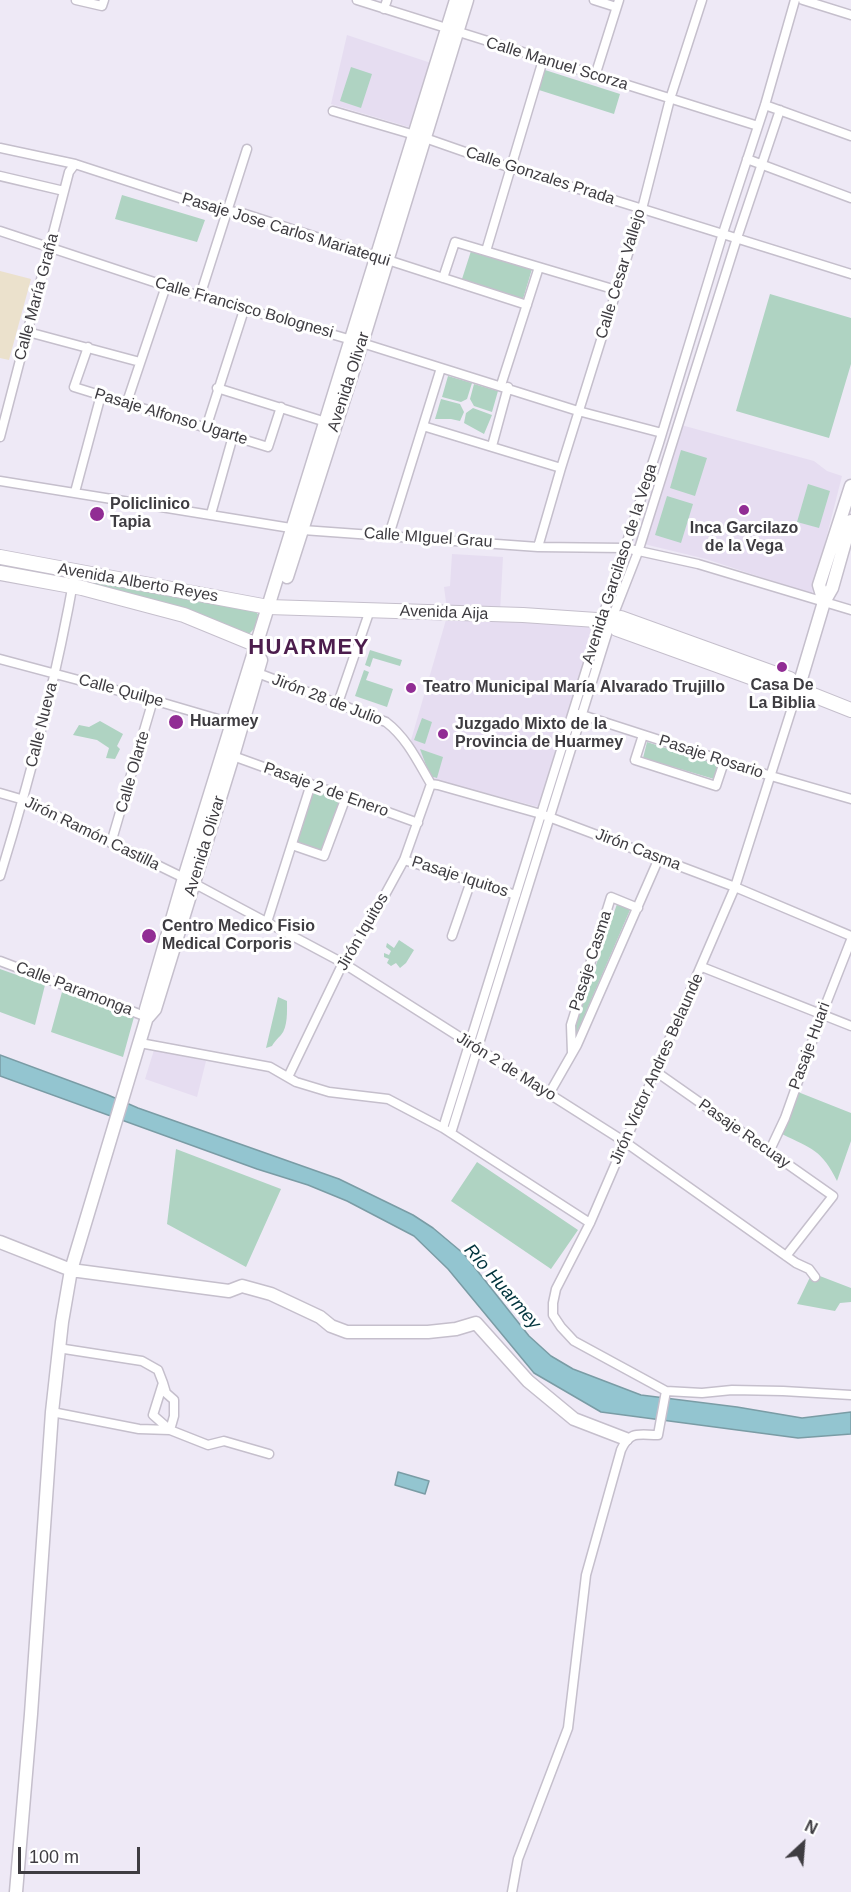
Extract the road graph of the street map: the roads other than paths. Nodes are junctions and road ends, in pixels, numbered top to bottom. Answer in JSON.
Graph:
{"nodes":[{"id":1,"x":76,"y":0,"type":"edge"},
{"id":2,"x":104,"y":0,"type":"edge"},
{"id":3,"x":357,"y":0,"type":"edge"},
{"id":4,"x":456,"y":0,"type":"edge"},
{"id":5,"x":467,"y":0,"type":"edge"},
{"id":6,"x":594,"y":0,"type":"edge"},
{"id":7,"x":702,"y":0,"type":"edge"},
{"id":8,"x":795,"y":0,"type":"edge"},
{"id":9,"x":807,"y":1,"type":"edge"},
{"id":10,"x":385,"y":4,"type":"edge"},
{"id":11,"x":617,"y":4,"type":"edge"},
{"id":12,"x":851,"y":15,"type":"edge"},
{"id":13,"x":452,"y":30,"type":"junction"},
{"id":14,"x":543,"y":60,"type":"junction"},
{"id":15,"x":595,"y":75,"type":"junction"},
{"id":16,"x":670,"y":99,"type":"junction"},
{"id":17,"x":765,"y":105,"type":"junction"},
{"id":18,"x":780,"y":110,"type":"junction"},
{"id":19,"x":333,"y":111,"type":"dead end"},
{"id":20,"x":758,"y":126,"type":"junction"},
{"id":21,"x":851,"y":136,"type":"edge"},
{"id":22,"x":419,"y":137,"type":"junction"},
{"id":23,"x":0,"y":148,"type":"edge"},
{"id":24,"x":247,"y":149,"type":"dead end"},
{"id":25,"x":747,"y":159,"type":"junction"},
{"id":26,"x":75,"y":164,"type":"junction"},
{"id":27,"x":761,"y":165,"type":"junction"},
{"id":28,"x":511,"y":168,"type":"junction"},
{"id":29,"x":0,"y":176,"type":"edge"},
{"id":30,"x":64,"y":191,"type":"junction"},
{"id":31,"x":851,"y":198,"type":"edge"},
{"id":32,"x":642,"y":209,"type":"junction"},
{"id":33,"x":226,"y":210,"type":"junction"},
{"id":34,"x":0,"y":231,"type":"edge"},
{"id":35,"x":723,"y":233,"type":"junction"},
{"id":36,"x":737,"y":237,"type":"junction"},
{"id":37,"x":51,"y":247,"type":"junction"},
{"id":38,"x":486,"y":251,"type":"junction"},
{"id":39,"x":382,"y":259,"type":"junction"},
{"id":40,"x":538,"y":267,"type":"junction"},
{"id":41,"x":851,"y":274,"type":"edge"},
{"id":42,"x":443,"y":278,"type":"junction"},
{"id":43,"x":166,"y":286,"type":"junction"},
{"id":44,"x":616,"y":290,"type":"junction"},
{"id":45,"x":200,"y":296,"type":"junction"},
{"id":46,"x":527,"y":304,"type":"junction"},
{"id":47,"x":244,"y":310,"type":"junction"},
{"id":48,"x":28,"y":332,"type":"junction"},
{"id":49,"x":357,"y":341,"type":"junction"},
{"id":50,"x":88,"y":347,"type":"junction"},
{"id":51,"x":140,"y":362,"type":"junction"},
{"id":52,"x":441,"y":368,"type":"junction"},
{"id":53,"x":504,"y":386,"type":"junction"},
{"id":54,"x":217,"y":388,"type":"junction"},
{"id":55,"x":100,"y":395,"type":"junction"},
{"id":56,"x":127,"y":402,"type":"junction"},
{"id":57,"x":4,"y":406,"type":"edge"},
{"id":58,"x":281,"y":408,"type":"junction"},
{"id":59,"x":578,"y":411,"type":"junction"},
{"id":60,"x":331,"y":423,"type":"junction"},
{"id":61,"x":423,"y":426,"type":"junction"},
{"id":62,"x":206,"y":428,"type":"junction"},
{"id":63,"x":662,"y":433,"type":"junction"},
{"id":64,"x":233,"y":436,"type":"junction"},
{"id":65,"x":0,"y":437,"type":"edge"},
{"id":66,"x":492,"y":446,"type":"junction"},
{"id":67,"x":561,"y":468,"type":"junction"},
{"id":68,"x":0,"y":480,"type":"edge"},
{"id":69,"x":851,"y":486,"type":"edge"},
{"id":70,"x":75,"y":492,"type":"junction"},
{"id":71,"x":211,"y":514,"type":"junction"},
{"id":72,"x":851,"y":522,"type":"edge"},
{"id":73,"x":298,"y":529,"type":"junction"},
{"id":74,"x":389,"y":535,"type":"junction"},
{"id":75,"x":538,"y":547,"type":"junction"},
{"id":76,"x":625,"y":548,"type":"junction"},
{"id":77,"x":638,"y":552,"type":"junction"},
{"id":78,"x":0,"y":557,"type":"edge"},
{"id":79,"x":75,"y":572,"type":"junction"},
{"id":80,"x":0,"y":573,"type":"edge"},
{"id":81,"x":72,"y":586,"type":"junction"},
{"id":82,"x":824,"y":602,"type":"junction"},
{"id":83,"x":272,"y":608,"type":"junction"},
{"id":84,"x":370,"y":610,"type":"junction"},
{"id":85,"x":851,"y":610,"type":"edge"},
{"id":86,"x":606,"y":620,"type":"junction"},
{"id":87,"x":257,"y":645,"type":"junction"},
{"id":88,"x":0,"y":660,"type":"edge"},
{"id":89,"x":253,"y":671,"type":"junction"},
{"id":90,"x":54,"y":673,"type":"junction"},
{"id":91,"x":798,"y":689,"type":"junction"},
{"id":92,"x":153,"y":700,"type":"junction"},
{"id":93,"x":338,"y":703,"type":"junction"},
{"id":94,"x":851,"y":710,"type":"edge"},
{"id":95,"x":577,"y":713,"type":"junction"},
{"id":96,"x":237,"y":724,"type":"junction"},
{"id":97,"x":643,"y":735,"type":"junction"},
{"id":98,"x":233,"y":756,"type":"junction"},
{"id":99,"x":724,"y":762,"type":"junction"},
{"id":100,"x":771,"y":776,"type":"junction"},
{"id":101,"x":311,"y":784,"type":"junction"},
{"id":102,"x":431,"y":784,"type":"junction"},
{"id":103,"x":0,"y":793,"type":"edge"},
{"id":104,"x":346,"y":797,"type":"junction"},
{"id":105,"x":851,"y":799,"type":"edge"},
{"id":106,"x":24,"y":800,"type":"junction"},
{"id":107,"x":541,"y":814,"type":"junction"},
{"id":108,"x":550,"y":817,"type":"junction"},
{"id":109,"x":418,"y":824,"type":"junction"},
{"id":110,"x":111,"y":843,"type":"junction"},
{"id":111,"x":292,"y":845,"type":"junction"},
{"id":112,"x":659,"y":858,"type":"junction"},
{"id":113,"x":404,"y":860,"type":"junction"},
{"id":114,"x":0,"y":876,"type":"edge"},
{"id":115,"x":189,"y":881,"type":"junction"},
{"id":116,"x":471,"y":881,"type":"junction"},
{"id":117,"x":735,"y":888,"type":"junction"},
{"id":118,"x":516,"y":895,"type":"junction"},
{"id":119,"x":638,"y":908,"type":"junction"},
{"id":120,"x":267,"y":922,"type":"junction"},
{"id":121,"x":452,"y":936,"type":"dead end"},
{"id":122,"x":851,"y":938,"type":"edge"},
{"id":123,"x":0,"y":961,"type":"edge"},
{"id":124,"x":343,"y":963,"type":"junction"},
{"id":125,"x":702,"y":967,"type":"junction"},
{"id":126,"x":822,"y":1014,"type":"junction"},
{"id":127,"x":147,"y":1017,"type":"junction"},
{"id":128,"x":851,"y":1026,"type":"edge"},
{"id":129,"x":140,"y":1043,"type":"junction"},
{"id":130,"x":473,"y":1046,"type":"junction"},
{"id":131,"x":572,"y":1053,"type":"junction"},
{"id":132,"x":655,"y":1071,"type":"junction"},
{"id":133,"x":288,"y":1077,"type":"junction"},
{"id":134,"x":549,"y":1094,"type":"junction"},
{"id":135,"x":447,"y":1130,"type":"junction"},
{"id":136,"x":625,"y":1142,"type":"junction"},
{"id":137,"x":770,"y":1152,"type":"junction"},
{"id":138,"x":590,"y":1223,"type":"junction"},
{"id":139,"x":0,"y":1242,"type":"edge"},
{"id":140,"x":786,"y":1256,"type":"junction"},
{"id":141,"x":71,"y":1270,"type":"junction"},
{"id":142,"x":815,"y":1277,"type":"dead end"},
{"id":143,"x":58,"y":1348,"type":"junction"},
{"id":144,"x":163,"y":1383,"type":"junction"},
{"id":145,"x":666,"y":1391,"type":"junction"},
{"id":146,"x":851,"y":1395,"type":"edge"},
{"id":147,"x":52,"y":1412,"type":"junction"},
{"id":148,"x":170,"y":1430,"type":"junction"},
{"id":149,"x":626,"y":1439,"type":"junction"},
{"id":150,"x":269,"y":1454,"type":"dead end"},
{"id":151,"x":16,"y":1892,"type":"edge"},
{"id":152,"x":512,"y":1892,"type":"edge"}],
"edges":[{"from":1,"to":2,"type":"street"},
{"from":3,"to":10,"type":"street","name":"Calle Manuel Scorza"},
{"from":4,"to":13,"type":"street","name":"Avenida Olivar"},
{"from":5,"to":13,"type":"street","name":"Avenida Olivar"},
{"from":6,"to":11,"type":"street"},
{"from":7,"to":16,"type":"street","name":"Calle Cesar Vallejo"},
{"from":8,"to":17,"type":"street","name":"Avenida Garcilaso de la Vega"},
{"from":9,"to":12,"type":"street"},
{"from":10,"to":13,"type":"street","name":"Calle Manuel Scorza"},
{"from":11,"to":15,"type":"street"},
{"from":13,"to":14,"type":"street","name":"Calle Manuel Scorza"},
{"from":13,"to":22,"type":"street","name":"Avenida Olivar"},
{"from":14,"to":15,"type":"street","name":"Calle Manuel Scorza"},
{"from":14,"to":28,"type":"street"},
{"from":15,"to":16,"type":"street","name":"Calle Manuel Scorza"},
{"from":16,"to":20,"type":"street","name":"Calle Manuel Scorza"},
{"from":16,"to":32,"type":"street","name":"Calle Cesar Vallejo"},
{"from":17,"to":18,"type":"street"},
{"from":17,"to":20,"type":"street","name":"Avenida Garcilaso de la Vega"},
{"from":18,"to":21,"type":"street"},
{"from":18,"to":27,"type":"street","name":"Avenida Garcilaso de la Vega"},
{"from":19,"to":22,"type":"street","name":"Calle Gonzales Prada"},
{"from":20,"to":25,"type":"street","name":"Avenida Garcilaso de la Vega"},
{"from":22,"to":28,"type":"street","name":"Calle Gonzales Prada"},
{"from":22,"to":39,"type":"street","name":"Avenida Olivar"},
{"from":23,"to":26,"type":"street","name":"Pasaje Jose Carlos Mariatequi"},
{"from":24,"to":33,"type":"street"},
{"from":25,"to":27,"type":"street"},
{"from":25,"to":35,"type":"street","name":"Avenida Garcilaso de la Vega"},
{"from":26,"to":30,"type":"street"},
{"from":26,"to":33,"type":"street","name":"Pasaje Jose Carlos Mariatequi"},
{"from":27,"to":31,"type":"street"},
{"from":27,"to":36,"type":"street","name":"Avenida Garcilaso de la Vega"},
{"from":28,"to":32,"type":"street","name":"Calle Gonzales Prada"},
{"from":28,"to":38,"type":"street"},
{"from":29,"to":30,"type":"street"},
{"from":30,"to":37,"type":"street","name":"Calle María Graña"},
{"from":32,"to":35,"type":"street","name":"Calle Gonzales Prada"},
{"from":32,"to":44,"type":"street","name":"Calle Cesar Vallejo"},
{"from":33,"to":39,"type":"street","name":"Pasaje Jose Carlos Mariatequi"},
{"from":33,"to":45,"type":"street"},
{"from":34,"to":37,"type":"street","name":"Calle Francisco Bolognesi"},
{"from":35,"to":36,"type":"street","name":"Calle Gonzales Prada"},
{"from":35,"to":63,"type":"street","name":"Avenida Garcilaso de la Vega"},
{"from":36,"to":41,"type":"street","name":"Calle Gonzales Prada"},
{"from":36,"to":77,"type":"street","name":"Avenida Garcilaso de la Vega"},
{"from":37,"to":43,"type":"street","name":"Calle Francisco Bolognesi"},
{"from":37,"to":48,"type":"street","name":"Calle María Graña"},
{"from":38,"to":40,"type":"street"},
{"from":38,"to":42,"type":"street"},
{"from":39,"to":42,"type":"street","name":"Pasaje Jose Carlos Mariatequi"},
{"from":39,"to":49,"type":"street","name":"Avenida Olivar"},
{"from":40,"to":44,"type":"street"},
{"from":40,"to":46,"type":"street"},
{"from":42,"to":46,"type":"street","name":"Pasaje Jose Carlos Mariatequi"},
{"from":43,"to":45,"type":"street","name":"Calle Francisco Bolognesi"},
{"from":43,"to":51,"type":"street"},
{"from":44,"to":59,"type":"street","name":"Calle Cesar Vallejo"},
{"from":45,"to":47,"type":"street","name":"Calle Francisco Bolognesi"},
{"from":46,"to":53,"type":"street"},
{"from":47,"to":49,"type":"street","name":"Calle Francisco Bolognesi"},
{"from":47,"to":54,"type":"street"},
{"from":48,"to":50,"type":"street"},
{"from":48,"to":57,"type":"street","name":"Calle María Graña"},
{"from":49,"to":52,"type":"street","name":"Calle Francisco Bolognesi"},
{"from":49,"to":60,"type":"street","name":"Avenida Olivar"},
{"from":50,"to":51,"type":"street"},
{"from":50,"to":55,"type":"street","name":"Pasaje Alfonso Ugarte"},
{"from":51,"to":56,"type":"street"},
{"from":52,"to":53,"type":"street","name":"Calle Francisco Bolognesi"},
{"from":52,"to":61,"type":"street"},
{"from":53,"to":59,"type":"street","name":"Calle Francisco Bolognesi"},
{"from":53,"to":66,"type":"street"},
{"from":54,"to":58,"type":"street"},
{"from":54,"to":62,"type":"street"},
{"from":55,"to":56,"type":"street","name":"Pasaje Alfonso Ugarte"},
{"from":55,"to":70,"type":"street"},
{"from":56,"to":62,"type":"street","name":"Pasaje Alfonso Ugarte"},
{"from":57,"to":65,"type":"street","name":"Calle María Graña"},
{"from":58,"to":60,"type":"street"},
{"from":58,"to":64,"type":"street","name":"Pasaje Alfonso Ugarte"},
{"from":59,"to":63,"type":"street","name":"Calle Francisco Bolognesi"},
{"from":59,"to":67,"type":"street","name":"Calle Cesar Vallejo"},
{"from":60,"to":73,"type":"street","name":"Avenida Olivar"},
{"from":61,"to":66,"type":"street"},
{"from":61,"to":74,"type":"street"},
{"from":62,"to":64,"type":"street","name":"Pasaje Alfonso Ugarte"},
{"from":63,"to":76,"type":"street","name":"Avenida Garcilaso de la Vega"},
{"from":64,"to":71,"type":"street"},
{"from":66,"to":67,"type":"street"},
{"from":67,"to":75,"type":"street","name":"Calle Cesar Vallejo"},
{"from":68,"to":70,"type":"street","name":"Calle MIguel Grau"},
{"from":69,"to":82,"type":"street"},
{"from":70,"to":71,"type":"street","name":"Calle MIguel Grau"},
{"from":71,"to":73,"type":"street","name":"Calle MIguel Grau"},
{"from":72,"to":82,"type":"street"},
{"from":73,"to":74,"type":"street","name":"Calle MIguel Grau"},
{"from":73,"to":83,"type":"street","name":"Avenida Olivar"},
{"from":74,"to":75,"type":"street","name":"Calle MIguel Grau"},
{"from":75,"to":76,"type":"street","name":"Calle MIguel Grau"},
{"from":76,"to":77,"type":"street","name":"Calle MIguel Grau"},
{"from":76,"to":86,"type":"street","name":"Avenida Garcilaso de la Vega"},
{"from":77,"to":82,"type":"street","name":"Calle MIguel Grau"},
{"from":77,"to":86,"type":"street","name":"Avenida Garcilaso de la Vega"},
{"from":78,"to":79,"type":"main road","name":"Avenida Alberto Reyes"},
{"from":79,"to":81,"type":"street","name":"Calle Nueva"},
{"from":79,"to":83,"type":"main road","name":"Avenida Alberto Reyes"},
{"from":80,"to":81,"type":"main road","name":"Avenida Alberto Reyes"},
{"from":81,"to":87,"type":"main road","name":"Avenida Alberto Reyes"},
{"from":81,"to":90,"type":"street","name":"Calle Nueva"},
{"from":82,"to":85,"type":"street","name":"Calle MIguel Grau"},
{"from":82,"to":91,"type":"street"},
{"from":83,"to":84,"type":"main road","name":"Avenida Aija"},
{"from":83,"to":87,"type":"street","name":"Avenida Olivar"},
{"from":83,"to":89,"type":"street","name":"Avenida Olivar"},
{"from":84,"to":86,"type":"main road","name":"Avenida Aija"},
{"from":84,"to":93,"type":"street"},
{"from":86,"to":91,"type":"main road","name":"Avenida Aija"},
{"from":86,"to":95,"type":"street","name":"Avenida Garcilaso de la Vega"},
{"from":87,"to":89,"type":"street","name":"Avenida Olivar"},
{"from":88,"to":90,"type":"street","name":"Calle Quilpe"},
{"from":89,"to":93,"type":"street","name":"Jirón 28 de Julio"},
{"from":89,"to":96,"type":"street","name":"Avenida Olivar"},
{"from":90,"to":92,"type":"street","name":"Calle Quilpe"},
{"from":90,"to":106,"type":"street","name":"Calle Nueva"},
{"from":91,"to":94,"type":"main road","name":"Avenida Aija"},
{"from":91,"to":100,"type":"street","name":"Jirón Victor Andres Belaunde"},
{"from":92,"to":96,"type":"street","name":"Calle Quilpe"},
{"from":92,"to":110,"type":"street","name":"Calle Olarte"},
{"from":93,"to":102,"type":"street","name":"Jirón 28 de Julio"},
{"from":95,"to":97,"type":"street","name":"Pasaje Rosario"},
{"from":95,"to":107,"type":"street","name":"Avenida Garcilaso de la Vega"},
{"from":95,"to":108,"type":"street","name":"Avenida Garcilaso de la Vega"},
{"from":96,"to":98,"type":"street","name":"Avenida Olivar"},
{"from":96,"to":115,"type":"street","name":"Avenida Olivar"},
{"from":97,"to":99,"type":"street","name":"Pasaje Rosario"},
{"from":97,"to":99,"type":"street"},
{"from":98,"to":101,"type":"street","name":"Pasaje 2 de Enero"},
{"from":98,"to":115,"type":"street","name":"Avenida Olivar"},
{"from":99,"to":100,"type":"street","name":"Pasaje Rosario"},
{"from":100,"to":105,"type":"street","name":"Pasaje Rosario"},
{"from":100,"to":117,"type":"street","name":"Jirón Victor Andres Belaunde"},
{"from":101,"to":104,"type":"street","name":"Pasaje 2 de Enero"},
{"from":101,"to":111,"type":"street"},
{"from":102,"to":107,"type":"street"},
{"from":102,"to":109,"type":"street","name":"Jirón Iquitos"},
{"from":103,"to":106,"type":"street","name":"Jirón Ramón Castilla"},
{"from":104,"to":109,"type":"street","name":"Pasaje 2 de Enero"},
{"from":104,"to":111,"type":"street"},
{"from":106,"to":110,"type":"street","name":"Jirón Ramón Castilla"},
{"from":106,"to":114,"type":"street","name":"Calle Nueva"},
{"from":107,"to":108,"type":"street","name":"Jirón Casma"},
{"from":107,"to":118,"type":"street","name":"Avenida Garcilaso de la Vega"},
{"from":108,"to":112,"type":"street","name":"Jirón Casma"},
{"from":108,"to":130,"type":"street","name":"Avenida Garcilaso de la Vega"},
{"from":109,"to":113,"type":"street","name":"Jirón Iquitos"},
{"from":110,"to":115,"type":"street","name":"Jirón Ramón Castilla"},
{"from":111,"to":120,"type":"street"},
{"from":112,"to":117,"type":"street","name":"Jirón Casma"},
{"from":112,"to":119,"type":"street","name":"Pasaje Casma"},
{"from":113,"to":116,"type":"street","name":"Pasaje Iquitos"},
{"from":113,"to":124,"type":"street","name":"Jirón Iquitos"},
{"from":115,"to":120,"type":"street","name":"Jirón 2 de Mayo"},
{"from":115,"to":127,"type":"street","name":"Avenida Olivar"},
{"from":116,"to":118,"type":"street","name":"Pasaje Iquitos"},
{"from":116,"to":121,"type":"street"},
{"from":117,"to":122,"type":"street","name":"Jirón Casma"},
{"from":117,"to":125,"type":"street","name":"Jirón Victor Andres Belaunde"},
{"from":118,"to":130,"type":"street","name":"Avenida Garcilaso de la Vega"},
{"from":119,"to":131,"type":"street","name":"Pasaje Casma"},
{"from":119,"to":131,"type":"street","name":"Pasaje Casma"},
{"from":120,"to":124,"type":"street","name":"Jirón 2 de Mayo"},
{"from":122,"to":126,"type":"street","name":"Pasaje Huari"},
{"from":123,"to":127,"type":"street","name":"Calle Paramonga"},
{"from":124,"to":130,"type":"street","name":"Jirón 2 de Mayo"},
{"from":124,"to":133,"type":"street","name":"Jirón Iquitos"},
{"from":125,"to":126,"type":"street"},
{"from":125,"to":132,"type":"street","name":"Jirón Victor Andres Belaunde"},
{"from":126,"to":128,"type":"street"},
{"from":126,"to":137,"type":"street","name":"Pasaje Huari"},
{"from":127,"to":129,"type":"street","name":"Avenida Olivar"},
{"from":129,"to":133,"type":"street"},
{"from":129,"to":141,"type":"street","name":"Avenida Olivar"},
{"from":130,"to":134,"type":"street","name":"Jirón 2 de Mayo"},
{"from":130,"to":135,"type":"street","name":"Avenida Garcilaso de la Vega"},
{"from":131,"to":134,"type":"street","name":"Pasaje Casma"},
{"from":132,"to":136,"type":"street","name":"Jirón Victor Andres Belaunde"},
{"from":132,"to":137,"type":"street","name":"Pasaje Recuay"},
{"from":133,"to":135,"type":"street"},
{"from":134,"to":136,"type":"street","name":"Jirón 2 de Mayo"},
{"from":135,"to":138,"type":"street"},
{"from":136,"to":138,"type":"street","name":"Jirón Victor Andres Belaunde"},
{"from":136,"to":140,"type":"street","name":"Jirón 2 de Mayo"},
{"from":137,"to":140,"type":"street","name":"Pasaje Recuay"},
{"from":138,"to":145,"type":"street","name":"Jirón Victor Andres Belaunde"},
{"from":139,"to":141,"type":"street"},
{"from":140,"to":142,"type":"street","name":"Jirón 2 de Mayo"},
{"from":141,"to":143,"type":"street","name":"Avenida Olivar"},
{"from":141,"to":149,"type":"street"},
{"from":143,"to":144,"type":"street"},
{"from":143,"to":147,"type":"street","name":"Avenida Olivar"},
{"from":144,"to":148,"type":"street"},
{"from":144,"to":148,"type":"street"},
{"from":145,"to":146,"type":"street"},
{"from":145,"to":149,"type":"street"},
{"from":147,"to":148,"type":"street"},
{"from":147,"to":151,"type":"street","name":"Avenida Olivar"},
{"from":148,"to":150,"type":"street"},
{"from":149,"to":152,"type":"street"}]}
